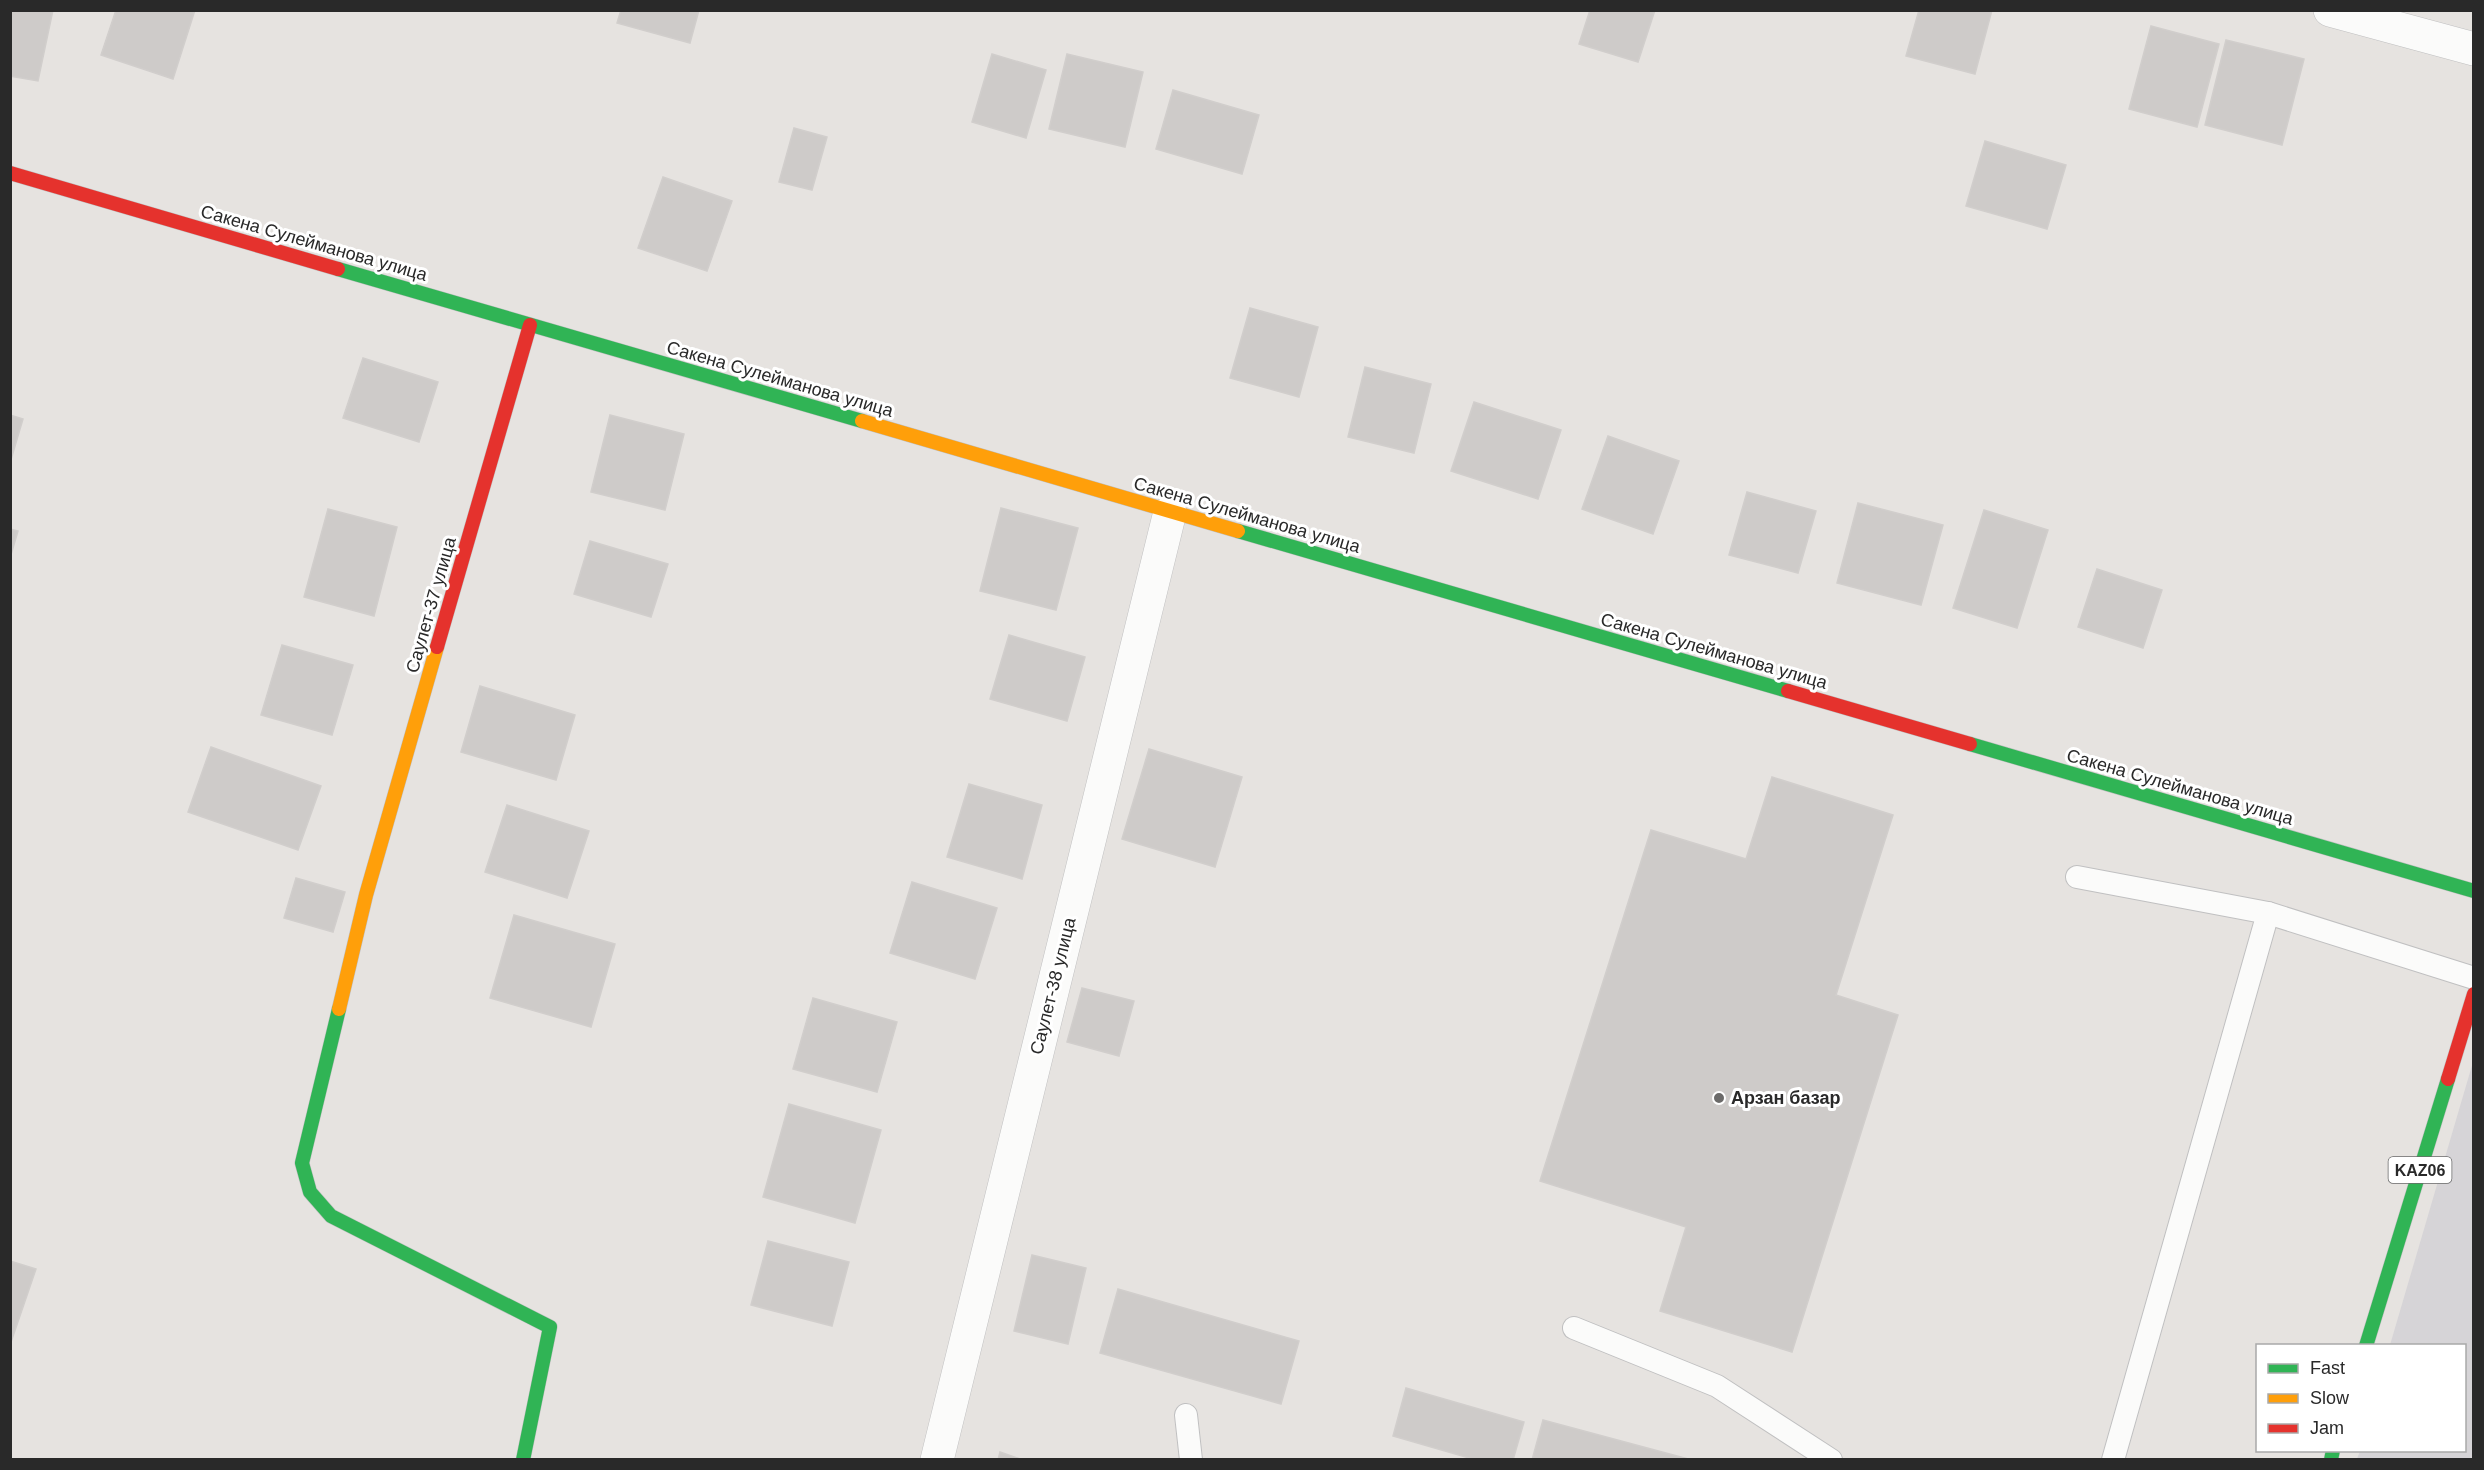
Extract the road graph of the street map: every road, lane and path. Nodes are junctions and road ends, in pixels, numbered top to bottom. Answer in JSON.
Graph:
{"nodes":[{"id":1,"x":2330,"y":10,"type":"edge"},
{"id":2,"x":2474,"y":48,"type":"edge"},
{"id":3,"x":10,"y":173,"type":"edge"},
{"id":4,"x":531,"y":325,"type":"junction"},
{"id":5,"x":1170,"y":512,"type":"junction"},
{"id":6,"x":2077,"y":877,"type":"dead end"},
{"id":7,"x":2474,"y":891,"type":"edge"},
{"id":8,"x":2268,"y":913,"type":"junction"},
{"id":9,"x":2474,"y":978,"type":"edge"},
{"id":10,"x":2474,"y":994,"type":"edge"},
{"id":11,"x":1574,"y":1328,"type":"dead end"},
{"id":12,"x":2367,"y":1344,"type":"edge"},
{"id":13,"x":1186,"y":1415,"type":"dead end"},
{"id":14,"x":523,"y":1460,"type":"edge"},
{"id":15,"x":937,"y":1460,"type":"edge"},
{"id":16,"x":1191,"y":1460,"type":"edge"},
{"id":17,"x":1831,"y":1460,"type":"edge"},
{"id":18,"x":2113,"y":1460,"type":"edge"}],
"edges":[{"from":1,"to":2,"type":"street"},
{"from":3,"to":4,"type":"street","name":"Сакена Сулейманова улица"},
{"from":4,"to":5,"type":"street","name":"Сакена Сулейманова улица"},
{"from":4,"to":14,"type":"street","name":"Саулет-37 улица"},
{"from":5,"to":7,"type":"street","name":"Сакена Сулейманова улица"},
{"from":5,"to":15,"type":"street","name":"Саулет-38 улица"},
{"from":6,"to":8,"type":"lane"},
{"from":8,"to":9,"type":"lane"},
{"from":8,"to":18,"type":"lane"},
{"from":10,"to":12,"type":"street","number":"KAZ06"},
{"from":11,"to":17,"type":"lane"},
{"from":13,"to":16,"type":"lane"}]}
